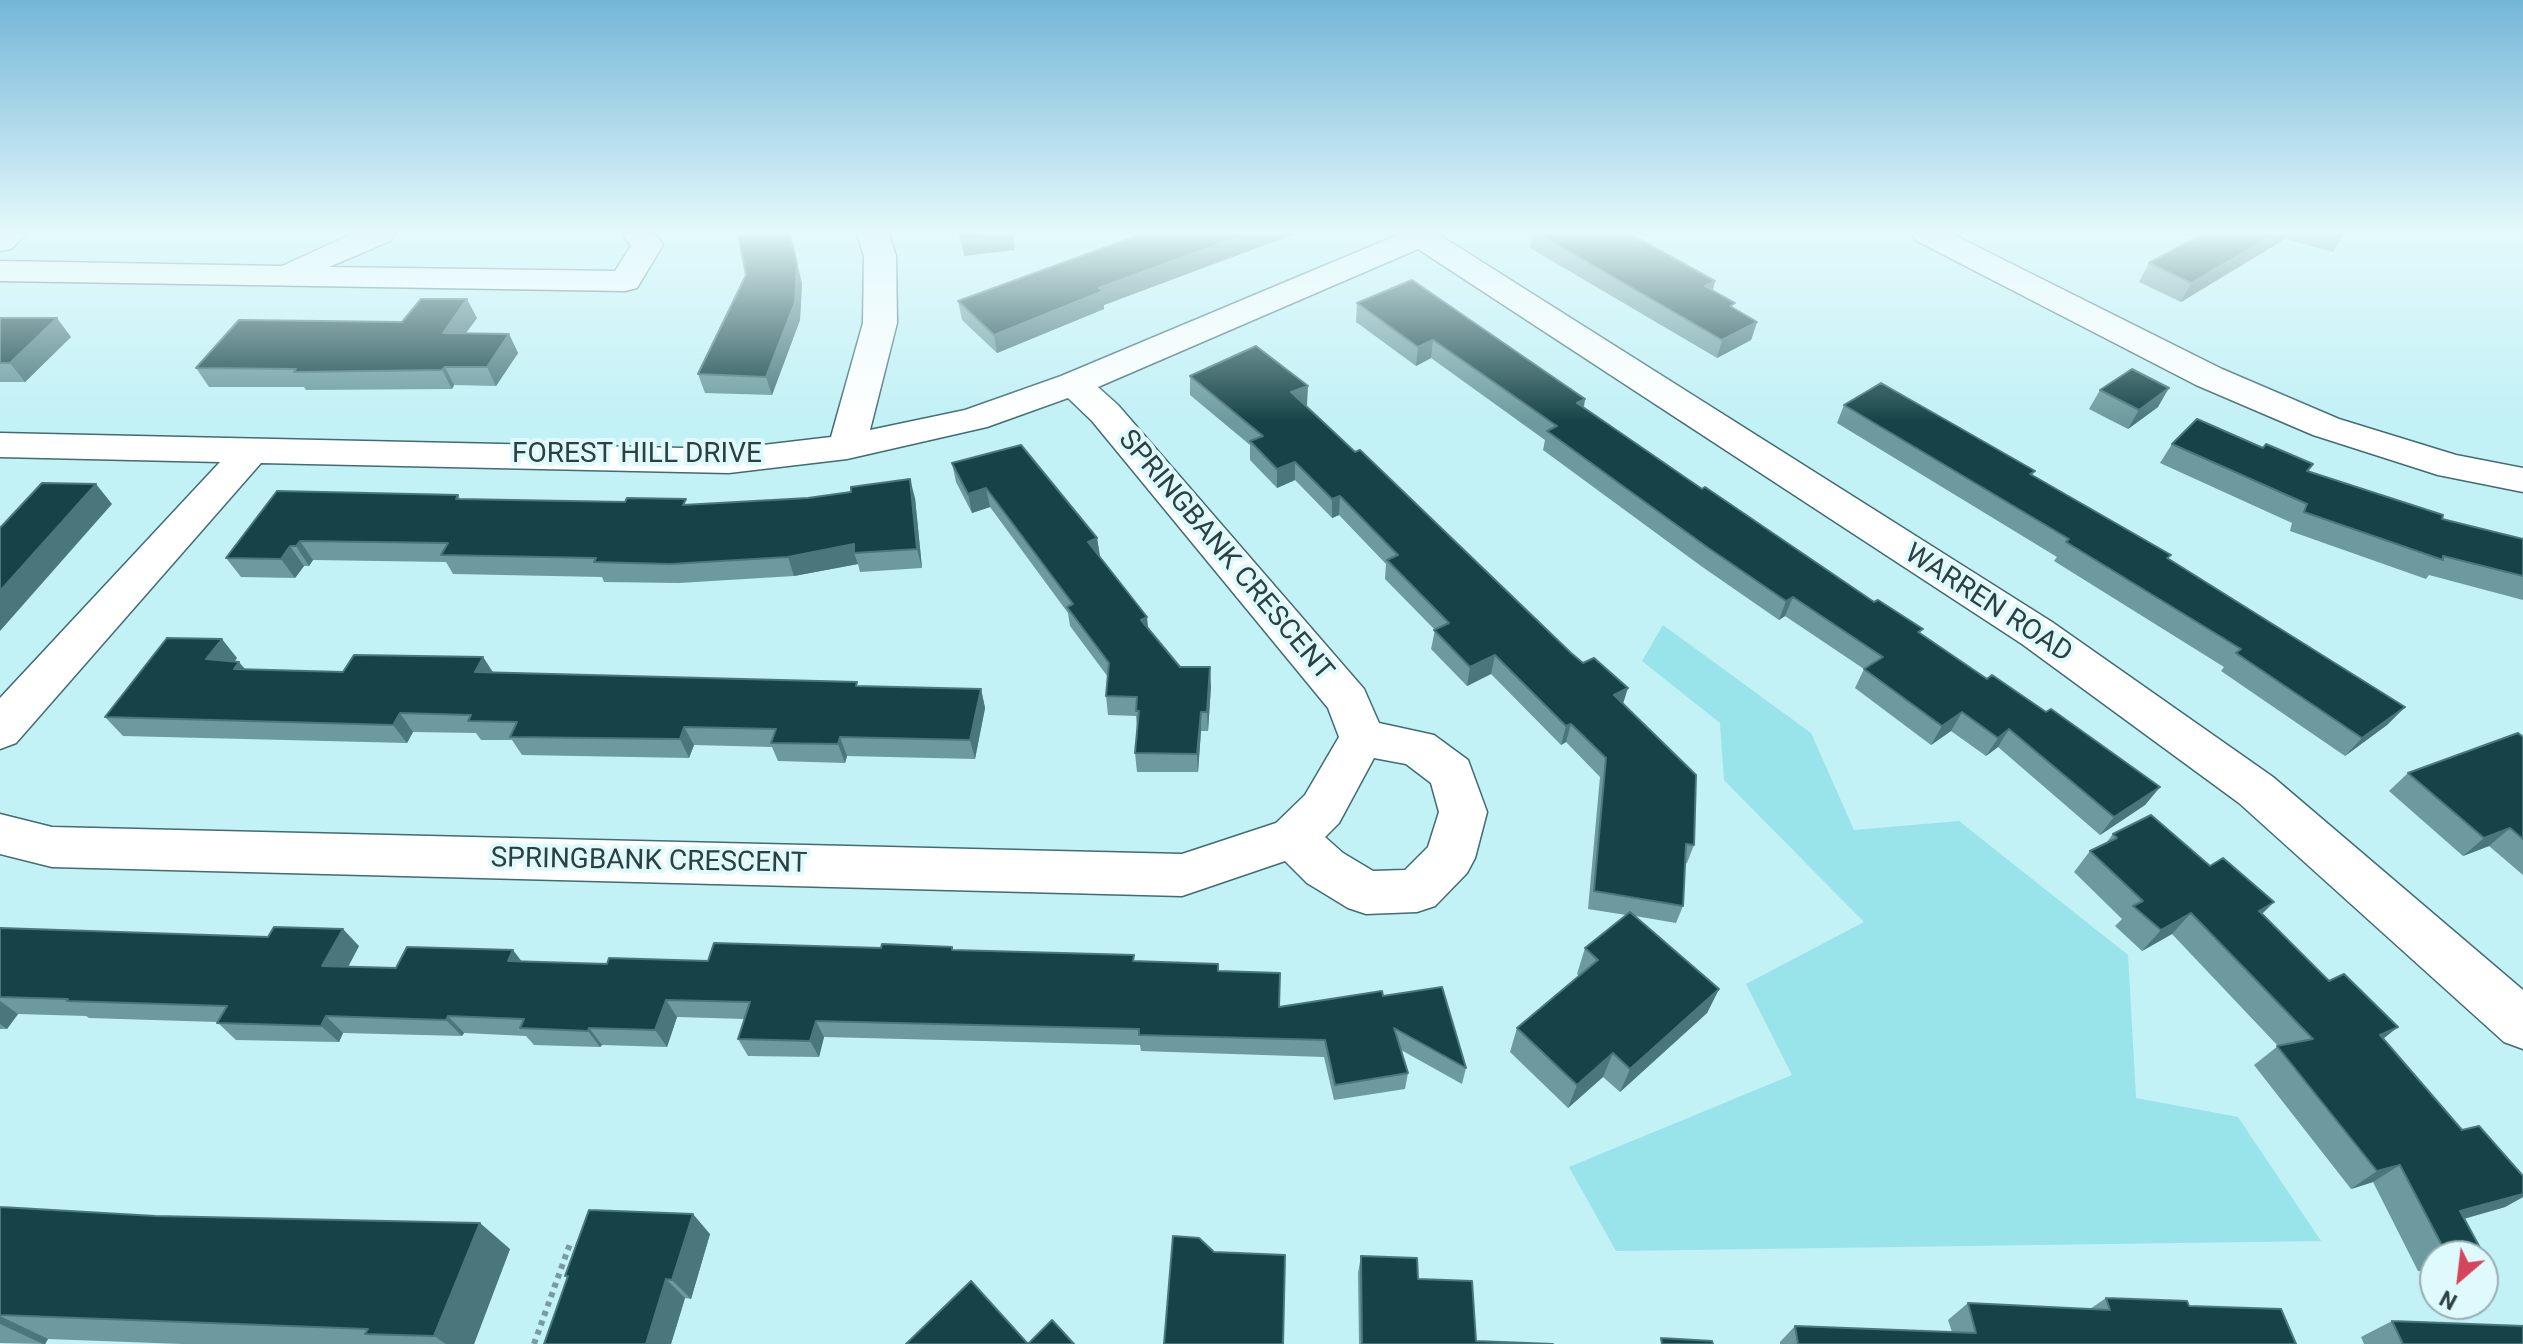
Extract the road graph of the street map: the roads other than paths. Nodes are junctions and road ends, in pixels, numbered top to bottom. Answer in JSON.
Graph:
{"nodes":[{"id":1,"x":880,"y":297,"type":"edge"},
{"id":2,"x":1277,"y":297,"type":"edge"},
{"id":3,"x":1517,"y":297,"type":"edge"},
{"id":4,"x":2051,"y":297,"type":"edge"},
{"id":5,"x":1074,"y":384,"type":"junction"},
{"id":6,"x":0,"y":445,"type":"edge"},
{"id":7,"x":847,"y":447,"type":"junction"},
{"id":8,"x":251,"y":451,"type":"junction"},
{"id":9,"x":2523,"y":480,"type":"edge"},
{"id":10,"x":0,"y":731,"type":"edge"},
{"id":11,"x":1362,"y":738,"type":"junction"},
{"id":12,"x":0,"y":834,"type":"edge"},
{"id":13,"x":1293,"y":838,"type":"junction"},
{"id":14,"x":2523,"y":1024,"type":"edge"}],
"edges":[{"from":1,"to":7,"type":"street"},
{"from":2,"to":5,"type":"street","name":"FOREST HILL DRIVE"},
{"from":3,"to":14,"type":"street","name":"WARREN ROAD"},
{"from":4,"to":9,"type":"street"},
{"from":5,"to":7,"type":"street","name":"FOREST HILL DRIVE"},
{"from":5,"to":11,"type":"street","name":"SPRINGBANK CRESCENT"},
{"from":6,"to":8,"type":"street","name":"FOREST HILL DRIVE"},
{"from":7,"to":8,"type":"street","name":"FOREST HILL DRIVE"},
{"from":8,"to":10,"type":"street"},
{"from":11,"to":13,"type":"street","name":"SPRINGBANK CRESCENT"},
{"from":11,"to":13,"type":"street"},
{"from":12,"to":13,"type":"street","name":"SPRINGBANK CRESCENT"}]}
